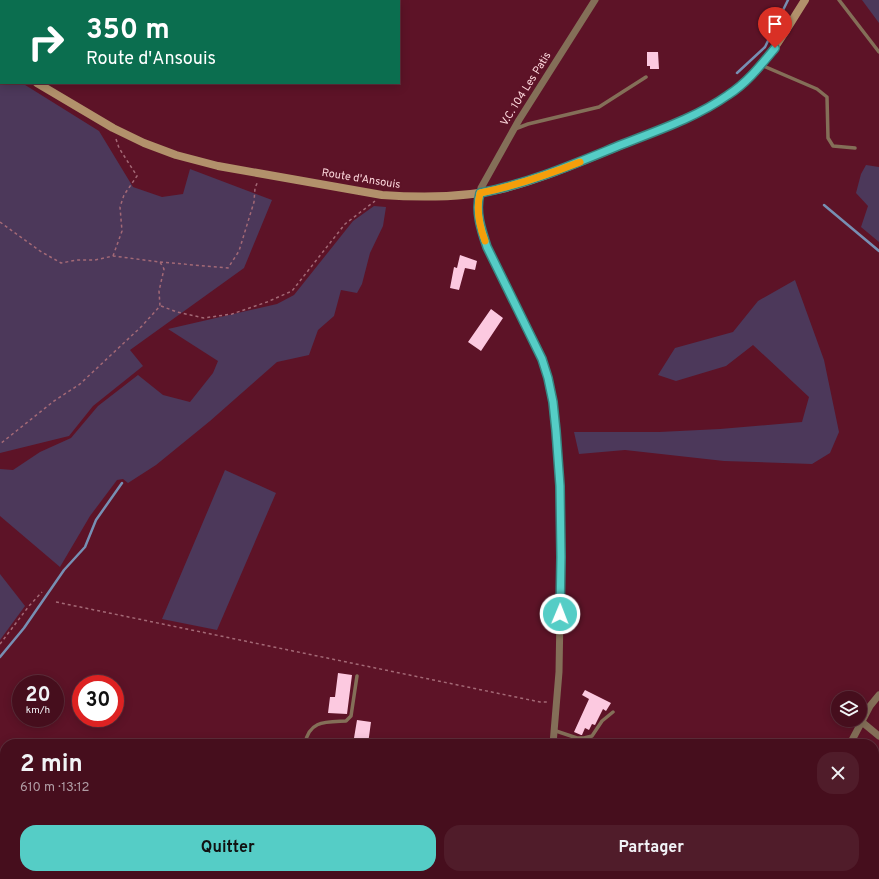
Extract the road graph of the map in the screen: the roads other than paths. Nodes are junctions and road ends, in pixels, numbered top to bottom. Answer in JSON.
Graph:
{"nodes":[{"id":1,"x":595,"y":0,"type":"edge"},
{"id":2,"x":805,"y":0,"type":"edge"},
{"id":3,"x":839,"y":0,"type":"edge"},
{"id":4,"x":879,"y":52,"type":"edge"},
{"id":5,"x":761,"y":65,"type":"junction"},
{"id":6,"x":646,"y":77,"type":"dead end"},
{"id":7,"x":39,"y":84,"type":"edge"},
{"id":8,"x":514,"y":129,"type":"junction"},
{"id":9,"x":855,"y":148,"type":"dead end"},
{"id":10,"x":480,"y":193,"type":"junction"},
{"id":11,"x":357,"y":676,"type":"dead end"},
{"id":12,"x":879,"y":695,"type":"edge"},
{"id":13,"x":613,"y":712,"type":"dead end"},
{"id":14,"x":867,"y":712,"type":"edge"},
{"id":15,"x":867,"y":726,"type":"edge"},
{"id":16,"x":859,"y":727,"type":"edge"},
{"id":17,"x":556,"y":731,"type":"junction"},
{"id":18,"x":879,"y":736,"type":"edge"},
{"id":19,"x":307,"y":739,"type":"edge"},
{"id":20,"x":555,"y":739,"type":"edge"},
{"id":21,"x":853,"y":739,"type":"edge"}],
"edges":[{"from":1,"to":8,"type":"street","name":"V.C. 104 Les Patis"},
{"from":2,"to":5,"type":"street","name":"Route d'Ansouis"},
{"from":3,"to":4,"type":"lane"},
{"from":5,"to":9,"type":"lane"},
{"from":5,"to":10,"type":"street","name":"Route d'Ansouis"},
{"from":6,"to":8,"type":"lane"},
{"from":7,"to":10,"type":"street","name":"Route d'Ansouis"},
{"from":8,"to":10,"type":"street","name":"V.C. 104 Les Patis"},
{"from":10,"to":17,"type":"street"},
{"from":11,"to":19,"type":"lane"},
{"from":12,"to":14,"type":"street"},
{"from":13,"to":17,"type":"lane"},
{"from":15,"to":18,"type":"street"},
{"from":16,"to":21,"type":"street"},
{"from":17,"to":20,"type":"street"}]}
